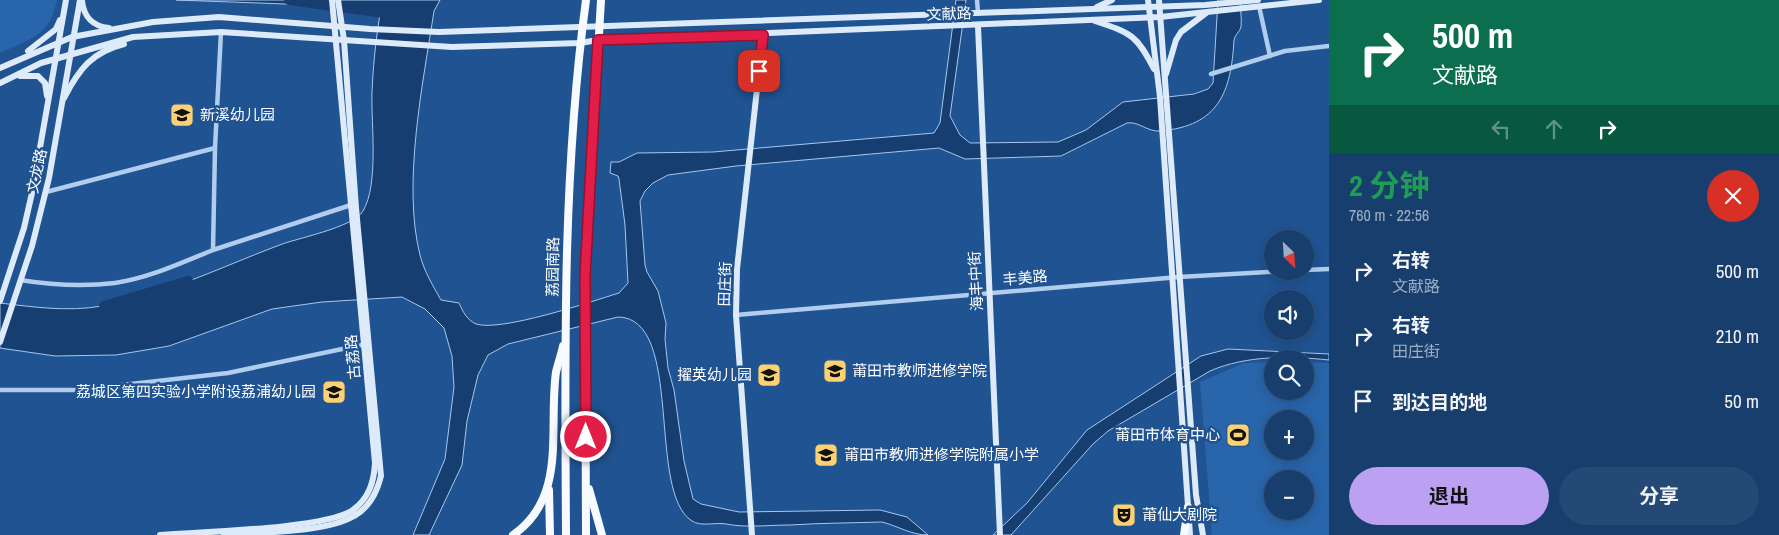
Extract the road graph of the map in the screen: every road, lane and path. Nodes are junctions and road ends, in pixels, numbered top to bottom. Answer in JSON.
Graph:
{"nodes":[{"id":1,"x":66,"y":0,"type":"edge"},
{"id":2,"x":81,"y":0,"type":"edge"},
{"id":3,"x":332,"y":0,"type":"edge"},
{"id":4,"x":338,"y":0,"type":"edge"},
{"id":5,"x":586,"y":0,"type":"edge"},
{"id":6,"x":601,"y":0,"type":"edge"},
{"id":7,"x":978,"y":0,"type":"edge"},
{"id":8,"x":1112,"y":0,"type":"edge"},
{"id":9,"x":1198,"y":0,"type":"edge"},
{"id":10,"x":1319,"y":0,"type":"edge"},
{"id":11,"x":1159,"y":3,"type":"edge"},
{"id":12,"x":1259,"y":3,"type":"edge"},
{"id":13,"x":1148,"y":4,"type":"edge"},
{"id":14,"x":1250,"y":4,"type":"edge"},
{"id":15,"x":1208,"y":5,"type":"junction"},
{"id":16,"x":1094,"y":8,"type":"junction"},
{"id":17,"x":64,"y":12,"type":"junction"},
{"id":18,"x":978,"y":13,"type":"junction"},
{"id":19,"x":1208,"y":13,"type":"junction"},
{"id":20,"x":1149,"y":17,"type":"junction"},
{"id":21,"x":1160,"y":17,"type":"junction"},
{"id":22,"x":1092,"y":20,"type":"junction"},
{"id":23,"x":334,"y":26,"type":"junction"},
{"id":24,"x":978,"y":26,"type":"junction"},
{"id":25,"x":342,"y":27,"type":"junction"},
{"id":26,"x":582,"y":27,"type":"junction"},
{"id":27,"x":599,"y":27,"type":"junction"},
{"id":28,"x":115,"y":29,"type":"junction"},
{"id":29,"x":221,"y":32,"type":"junction"},
{"id":30,"x":763,"y":35,"type":"junction"},
{"id":31,"x":153,"y":36,"type":"junction"},
{"id":32,"x":72,"y":37,"type":"junction"},
{"id":33,"x":335,"y":40,"type":"junction"},
{"id":34,"x":344,"y":40,"type":"junction"},
{"id":35,"x":598,"y":40,"type":"junction"},
{"id":36,"x":59,"y":42,"type":"junction"},
{"id":37,"x":580,"y":43,"type":"junction"},
{"id":38,"x":1329,"y":46,"type":"edge"},
{"id":39,"x":69,"y":54,"type":"junction"},
{"id":40,"x":1270,"y":56,"type":"junction"},
{"id":41,"x":56,"y":58,"type":"junction"},
{"id":42,"x":3,"y":66,"type":"edge"},
{"id":43,"x":1157,"y":74,"type":"junction"},
{"id":44,"x":1211,"y":74,"type":"dead end"},
{"id":45,"x":1165,"y":77,"type":"junction"},
{"id":46,"x":0,"y":83,"type":"edge"},
{"id":47,"x":62,"y":104,"type":"junction"},
{"id":48,"x":48,"y":107,"type":"junction"},
{"id":49,"x":1166,"y":137,"type":"junction"},
{"id":50,"x":215,"y":148,"type":"junction"},
{"id":51,"x":46,"y":192,"type":"junction"},
{"id":52,"x":353,"y":207,"type":"junction"},
{"id":53,"x":213,"y":250,"type":"junction"},
{"id":54,"x":1329,"y":269,"type":"edge"},
{"id":55,"x":1314,"y":270,"type":"edge"},
{"id":56,"x":1264,"y":272,"type":"edge"},
{"id":57,"x":1176,"y":278,"type":"junction"},
{"id":58,"x":19,"y":280,"type":"junction"},
{"id":59,"x":990,"y":294,"type":"junction"},
{"id":60,"x":0,"y":301,"type":"edge"},
{"id":61,"x":736,"y":316,"type":"junction"},
{"id":62,"x":566,"y":335,"type":"junction"},
{"id":63,"x":0,"y":342,"type":"edge"},
{"id":64,"x":367,"y":344,"type":"junction"},
{"id":65,"x":0,"y":390,"type":"edge"},
{"id":66,"x":585,"y":477,"type":"junction"},
{"id":67,"x":549,"y":483,"type":"junction"},
{"id":68,"x":1188,"y":507,"type":"junction"},
{"id":69,"x":160,"y":535,"type":"edge"},
{"id":70,"x":224,"y":535,"type":"edge"},
{"id":71,"x":513,"y":535,"type":"edge"},
{"id":72,"x":550,"y":535,"type":"edge"},
{"id":73,"x":566,"y":535,"type":"edge"},
{"id":74,"x":586,"y":535,"type":"edge"},
{"id":75,"x":602,"y":535,"type":"edge"},
{"id":76,"x":752,"y":535,"type":"edge"},
{"id":77,"x":1000,"y":535,"type":"edge"},
{"id":78,"x":1184,"y":535,"type":"edge"},
{"id":79,"x":1190,"y":535,"type":"edge"},
{"id":80,"x":1203,"y":535,"type":"edge"}],
"edges":[{"from":1,"to":17,"type":"main road","name":"文龙路"},
{"from":2,"to":28,"type":"main road"},
{"from":2,"to":32,"type":"main road","name":"文龙路"},
{"from":3,"to":23,"type":"main road","name":"古荔路"},
{"from":4,"to":25,"type":"main road","name":"古荔路"},
{"from":5,"to":26,"type":"main road","name":"荔园南路"},
{"from":6,"to":27,"type":"main road"},
{"from":7,"to":18,"type":"street"},
{"from":8,"to":16,"type":"main road"},
{"from":9,"to":15,"type":"main road"},
{"from":10,"to":12,"type":"main road","name":"文献路"},
{"from":11,"to":13,"type":"main road"},
{"from":11,"to":15,"type":"main road"},
{"from":11,"to":21,"type":"main road"},
{"from":12,"to":14,"type":"main road","name":"文献路"},
{"from":12,"to":40,"type":"street"},
{"from":13,"to":16,"type":"main road"},
{"from":13,"to":20,"type":"main road"},
{"from":14,"to":15,"type":"main road"},
{"from":14,"to":19,"type":"main road","name":"文献路"},
{"from":16,"to":18,"type":"main road"},
{"from":17,"to":36,"type":"main road","name":"文龙路"},
{"from":17,"to":42,"type":"main road"},
{"from":18,"to":27,"type":"main road"},
{"from":19,"to":21,"type":"main road","name":"文献路"},
{"from":19,"to":45,"type":"main road"},
{"from":20,"to":21,"type":"main road","name":"文献路"},
{"from":20,"to":22,"type":"main road","name":"文献路"},
{"from":20,"to":43,"type":"main road"},
{"from":21,"to":45,"type":"main road"},
{"from":22,"to":24,"type":"main road","name":"文献路"},
{"from":22,"to":43,"type":"main road"},
{"from":23,"to":25,"type":"main road"},
{"from":23,"to":28,"type":"main road"},
{"from":23,"to":33,"type":"main road","name":"古荔路"},
{"from":24,"to":30,"type":"main road","name":"文献路"},
{"from":24,"to":59,"type":"main road","name":"海丰中街"},
{"from":25,"to":26,"type":"main road"},
{"from":25,"to":34,"type":"main road","name":"古荔路"},
{"from":26,"to":27,"type":"main road"},
{"from":26,"to":37,"type":"main road","name":"荔园南路"},
{"from":27,"to":35,"type":"main road"},
{"from":28,"to":32,"type":"main road"},
{"from":29,"to":31,"type":"main road","name":"文献路"},
{"from":29,"to":33,"type":"main road","name":"文献路"},
{"from":29,"to":50,"type":"street"},
{"from":30,"to":35,"type":"main road","name":"文献路"},
{"from":30,"to":61,"type":"main road","name":"田庄街"},
{"from":31,"to":39,"type":"main road"},
{"from":31,"to":47,"type":"main road"},
{"from":32,"to":36,"type":"main road"},
{"from":32,"to":39,"type":"main road","name":"文龙路"},
{"from":33,"to":34,"type":"main road","name":"文献路"},
{"from":33,"to":52,"type":"main road","name":"古荔路"},
{"from":34,"to":37,"type":"main road","name":"文献路"},
{"from":34,"to":52,"type":"main road","name":"古荔路"},
{"from":35,"to":37,"type":"main road","name":"文献路"},
{"from":35,"to":66,"type":"main road"},
{"from":36,"to":41,"type":"main road","name":"文龙路"},
{"from":36,"to":42,"type":"main road"},
{"from":37,"to":62,"type":"main road","name":"荔园南路"},
{"from":38,"to":40,"type":"street"},
{"from":39,"to":41,"type":"main road"},
{"from":39,"to":47,"type":"main road","name":"文龙路"},
{"from":40,"to":44,"type":"street"},
{"from":41,"to":46,"type":"main road"},
{"from":41,"to":48,"type":"main road","name":"文龙路"},
{"from":43,"to":49,"type":"main road"},
{"from":45,"to":49,"type":"main road"},
{"from":46,"to":48,"type":"main road"},
{"from":47,"to":51,"type":"main road","name":"文龙路"},
{"from":48,"to":60,"type":"main road","name":"文龙路"},
{"from":49,"to":57,"type":"main road"},
{"from":50,"to":51,"type":"street"},
{"from":50,"to":53,"type":"street"},
{"from":51,"to":58,"type":"main road","name":"文龙路"},
{"from":52,"to":53,"type":"street"},
{"from":52,"to":64,"type":"main road","name":"古荔路"},
{"from":53,"to":58,"type":"street"},
{"from":54,"to":55,"type":"street"},
{"from":56,"to":57,"type":"street","name":"丰美路"},
{"from":57,"to":59,"type":"street","name":"丰美路"},
{"from":57,"to":68,"type":"main road"},
{"from":57,"to":80,"type":"main road"},
{"from":58,"to":63,"type":"main road","name":"文龙路"},
{"from":59,"to":61,"type":"street","name":"丰美路"},
{"from":59,"to":77,"type":"main road","name":"海丰中街"},
{"from":61,"to":76,"type":"main road","name":"田庄街"},
{"from":62,"to":67,"type":"main road"},
{"from":62,"to":73,"type":"main road","name":"荔园南路"},
{"from":64,"to":65,"type":"street"},
{"from":64,"to":69,"type":"main road","name":"古荔路"},
{"from":64,"to":70,"type":"main road","name":"古荔路"},
{"from":66,"to":74,"type":"main road"},
{"from":66,"to":75,"type":"main road"},
{"from":67,"to":71,"type":"main road"},
{"from":67,"to":72,"type":"main road"},
{"from":68,"to":78,"type":"main road"},
{"from":68,"to":79,"type":"main road"}]}
